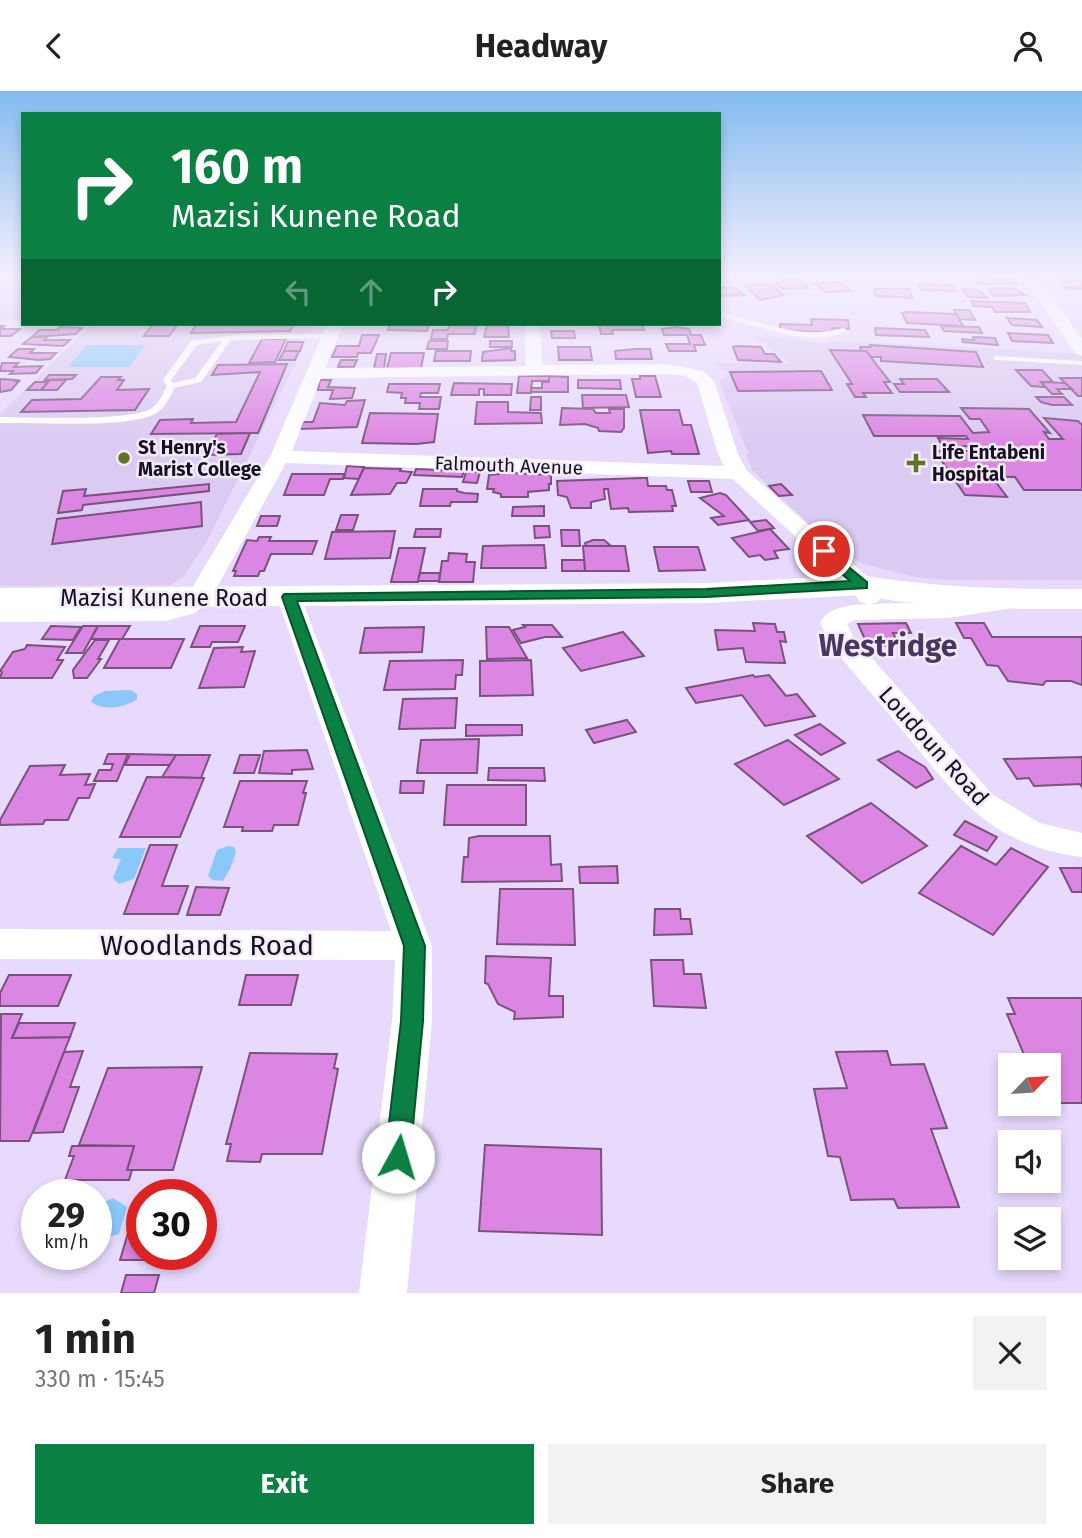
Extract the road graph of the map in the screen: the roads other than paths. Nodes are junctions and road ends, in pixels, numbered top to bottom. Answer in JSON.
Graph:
{"nodes":[{"id":1,"x":290,"y":333,"type":"edge"},
{"id":2,"x":331,"y":333,"type":"edge"},
{"id":3,"x":533,"y":333,"type":"edge"},
{"id":4,"x":800,"y":333,"type":"edge"},
{"id":5,"x":838,"y":333,"type":"edge"},
{"id":6,"x":1068,"y":333,"type":"edge"},
{"id":7,"x":227,"y":340,"type":"junction"},
{"id":8,"x":1082,"y":355,"type":"edge"},
{"id":9,"x":996,"y":358,"type":"dead end"},
{"id":10,"x":534,"y":371,"type":"junction"},
{"id":11,"x":315,"y":373,"type":"junction"},
{"id":12,"x":171,"y":386,"type":"junction"},
{"id":13,"x":0,"y":420,"type":"edge"},
{"id":14,"x":280,"y":457,"type":"junction"},
{"id":15,"x":738,"y":473,"type":"junction"},
{"id":16,"x":877,"y":591,"type":"junction"},
{"id":17,"x":289,"y":597,"type":"junction"},
{"id":18,"x":0,"y":598,"type":"edge"},
{"id":19,"x":199,"y":598,"type":"junction"},
{"id":20,"x":1082,"y":599,"type":"edge"},
{"id":21,"x":1021,"y":600,"type":"junction"},
{"id":22,"x":0,"y":614,"type":"edge"},
{"id":23,"x":1082,"y":845,"type":"edge"},
{"id":24,"x":0,"y":944,"type":"edge"},
{"id":25,"x":415,"y":946,"type":"junction"},
{"id":26,"x":383,"y":1293,"type":"edge"}],
"edges":[{"from":1,"to":7,"type":"lane"},
{"from":2,"to":11,"type":"street"},
{"from":3,"to":10,"type":"street"},
{"from":4,"to":5,"type":"lane"},
{"from":6,"to":8,"type":"street"},
{"from":7,"to":12,"type":"lane"},
{"from":7,"to":12,"type":"lane"},
{"from":8,"to":9,"type":"lane"},
{"from":10,"to":11,"type":"street"},
{"from":10,"to":15,"type":"street"},
{"from":11,"to":14,"type":"street"},
{"from":12,"to":13,"type":"lane"},
{"from":14,"to":15,"type":"street","name":"Falmouth Avenue"},
{"from":14,"to":19,"type":"street"},
{"from":15,"to":16,"type":"street"},
{"from":16,"to":17,"type":"street","name":"Mazisi Kunene Road"},
{"from":16,"to":21,"type":"street","name":"Mazisi Kunene Road"},
{"from":17,"to":19,"type":"street","name":"Mazisi Kunene Road"},
{"from":17,"to":25,"type":"street"},
{"from":18,"to":19,"type":"street","name":"Mazisi Kunene Road"},
{"from":19,"to":22,"type":"street"},
{"from":20,"to":21,"type":"street","name":"Mazisi Kunene Road"},
{"from":21,"to":23,"type":"street","name":"Loudoun Road"},
{"from":24,"to":25,"type":"street","name":"Woodlands Road"},
{"from":25,"to":26,"type":"street"}]}
